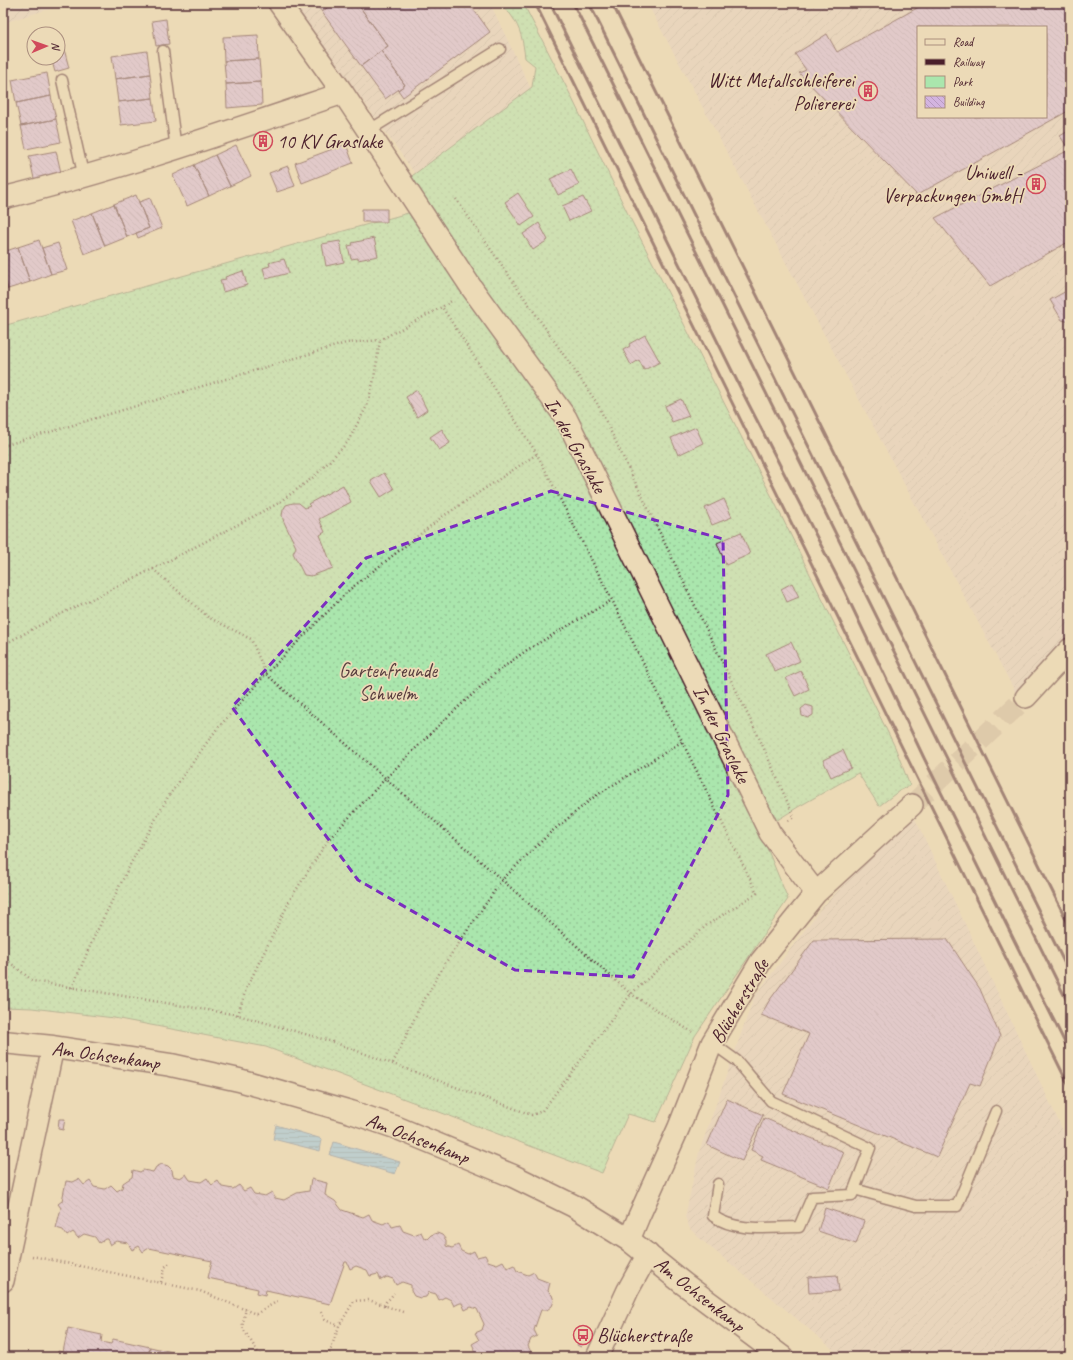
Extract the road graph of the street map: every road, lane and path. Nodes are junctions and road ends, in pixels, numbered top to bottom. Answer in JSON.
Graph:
{"nodes":[{"id":1,"x":279,"y":3,"type":"edge"},
{"id":2,"x":500,"y":50,"type":"dead end"},
{"id":3,"x":163,"y":51,"type":"dead end"},
{"id":4,"x":62,"y":80,"type":"dead end"},
{"id":5,"x":343,"y":93,"type":"junction"},
{"id":6,"x":368,"y":131,"type":"junction"},
{"id":7,"x":176,"y":149,"type":"junction"},
{"id":8,"x":84,"y":178,"type":"junction"},
{"id":9,"x":3,"y":198,"type":"edge"},
{"id":10,"x":456,"y":199,"type":"dead end"},
{"id":11,"x":471,"y":287,"type":"junction"},
{"id":12,"x":442,"y":307,"type":"junction"},
{"id":13,"x":380,"y":340,"type":"junction"},
{"id":14,"x":3,"y":446,"type":"edge"},
{"id":15,"x":538,"y":454,"type":"junction"},
{"id":16,"x":153,"y":569,"type":"junction"},
{"id":17,"x":612,"y":600,"type":"junction"},
{"id":18,"x":3,"y":646,"type":"edge"},
{"id":19,"x":1070,"y":649,"type":"edge"},
{"id":20,"x":266,"y":674,"type":"junction"},
{"id":21,"x":1026,"y":697,"type":"tunnel mouth"},
{"id":22,"x":683,"y":741,"type":"junction"},
{"id":23,"x":386,"y":778,"type":"junction"},
{"id":24,"x":912,"y":804,"type":"tunnel mouth"},
{"id":25,"x":770,"y":833,"type":"junction"},
{"id":26,"x":502,"y":880,"type":"junction"},
{"id":27,"x":816,"y":893,"type":"junction"},
{"id":28,"x":3,"y":957,"type":"edge"},
{"id":29,"x":72,"y":988,"type":"junction"},
{"id":30,"x":631,"y":994,"type":"junction"},
{"id":31,"x":238,"y":1015,"type":"junction"},
{"id":32,"x":3,"y":1042,"type":"edge"},
{"id":33,"x":712,"y":1043,"type":"junction"},
{"id":34,"x":53,"y":1047,"type":"junction"},
{"id":35,"x":393,"y":1063,"type":"junction"},
{"id":36,"x":996,"y":1111,"type":"dead end"},
{"id":37,"x":718,"y":1184,"type":"dead end"},
{"id":38,"x":854,"y":1189,"type":"junction"},
{"id":39,"x":629,"y":1240,"type":"junction"},
{"id":40,"x":9,"y":1250,"type":"junction"},
{"id":41,"x":648,"y":1254,"type":"junction"},
{"id":42,"x":170,"y":1263,"type":"dead end"},
{"id":43,"x":3,"y":1281,"type":"edge"},
{"id":44,"x":161,"y":1282,"type":"junction"},
{"id":45,"x":394,"y":1293,"type":"dead end"},
{"id":46,"x":278,"y":1301,"type":"dead end"},
{"id":47,"x":385,"y":1306,"type":"junction"},
{"id":48,"x":246,"y":1308,"type":"junction"},
{"id":49,"x":321,"y":1312,"type":"dead end"},
{"id":50,"x":403,"y":1312,"type":"dead end"},
{"id":51,"x":339,"y":1326,"type":"junction"},
{"id":52,"x":262,"y":1357,"type":"edge"},
{"id":53,"x":328,"y":1357,"type":"edge"},
{"id":54,"x":597,"y":1357,"type":"edge"},
{"id":55,"x":782,"y":1357,"type":"edge"}],
"edges":[{"from":1,"to":5,"type":"street","name":"In der Graslake"},
{"from":2,"to":6,"type":"lane"},
{"from":3,"to":7,"type":"lane"},
{"from":4,"to":8,"type":"lane"},
{"from":5,"to":6,"type":"street","name":"In der Graslake"},
{"from":5,"to":7,"type":"street"},
{"from":6,"to":11,"type":"street","name":"In der Graslake"},
{"from":7,"to":8,"type":"street"},
{"from":8,"to":9,"type":"street"},
{"from":10,"to":25,"type":"path"},
{"from":11,"to":12,"type":"path"},
{"from":11,"to":25,"type":"street","name":"In der Graslake"},
{"from":12,"to":13,"type":"path"},
{"from":12,"to":15,"type":"path"},
{"from":13,"to":14,"type":"path"},
{"from":13,"to":16,"type":"path"},
{"from":15,"to":17,"type":"path"},
{"from":15,"to":20,"type":"path"},
{"from":16,"to":18,"type":"path"},
{"from":16,"to":20,"type":"path"},
{"from":17,"to":22,"type":"path"},
{"from":17,"to":23,"type":"path"},
{"from":19,"to":21,"type":"street"},
{"from":20,"to":23,"type":"path"},
{"from":20,"to":29,"type":"path"},
{"from":22,"to":26,"type":"path"},
{"from":22,"to":30,"type":"path"},
{"from":23,"to":26,"type":"path"},
{"from":23,"to":31,"type":"path"},
{"from":24,"to":27,"type":"street","name":"Blücherstraße"},
{"from":25,"to":27,"type":"street","name":"In der Graslake"},
{"from":26,"to":30,"type":"path"},
{"from":26,"to":35,"type":"path"},
{"from":27,"to":33,"type":"street","name":"Blücherstraße"},
{"from":28,"to":29,"type":"path"},
{"from":29,"to":31,"type":"path"},
{"from":30,"to":33,"type":"path"},
{"from":30,"to":35,"type":"path"},
{"from":31,"to":35,"type":"path"},
{"from":32,"to":34,"type":"main road","name":"Am Ochsenkamp"},
{"from":33,"to":38,"type":"lane"},
{"from":33,"to":39,"type":"street","name":"Blücherstraße"},
{"from":34,"to":39,"type":"main road","name":"Am Ochsenkamp"},
{"from":34,"to":40,"type":"street"},
{"from":36,"to":38,"type":"lane"},
{"from":37,"to":38,"type":"lane"},
{"from":39,"to":41,"type":"main road","name":"Am Ochsenkamp"},
{"from":40,"to":43,"type":"street"},
{"from":40,"to":44,"type":"path"},
{"from":41,"to":54,"type":"street"},
{"from":41,"to":55,"type":"main road","name":"Am Ochsenkamp"},
{"from":42,"to":44,"type":"path"},
{"from":44,"to":48,"type":"path"},
{"from":45,"to":47,"type":"path"},
{"from":46,"to":48,"type":"path"},
{"from":47,"to":50,"type":"path"},
{"from":47,"to":51,"type":"path"},
{"from":48,"to":52,"type":"path"},
{"from":49,"to":51,"type":"path"},
{"from":51,"to":53,"type":"path"}]}
